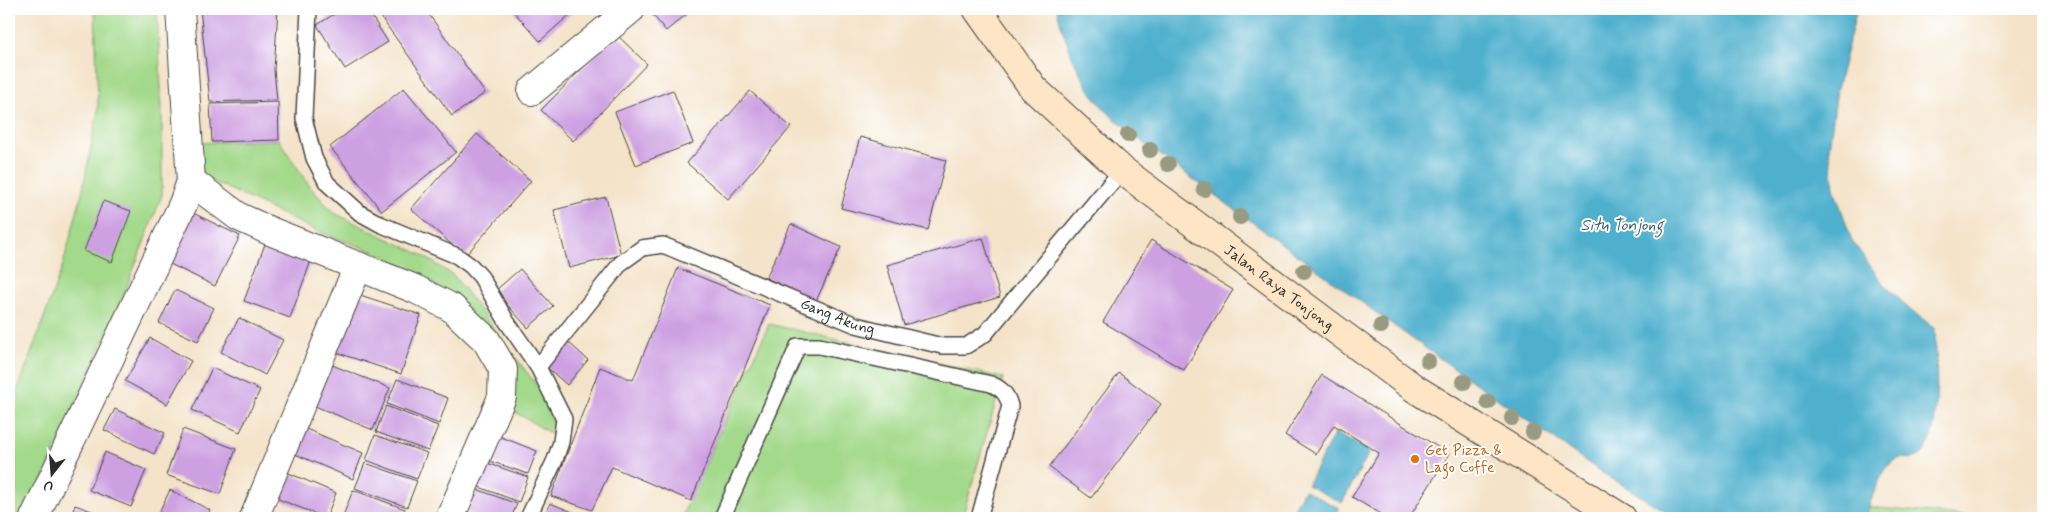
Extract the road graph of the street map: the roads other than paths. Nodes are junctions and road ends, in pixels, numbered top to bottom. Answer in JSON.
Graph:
{"nodes":[{"id":1,"x":180,"y":9,"type":"edge"},
{"id":2,"x":309,"y":9,"type":"edge"},
{"id":3,"x":631,"y":9,"type":"edge"},
{"id":4,"x":977,"y":9,"type":"edge"},
{"id":5,"x":532,"y":91,"type":"dead end"},
{"id":6,"x":1122,"y":170,"type":"junction"},
{"id":7,"x":190,"y":181,"type":"junction"},
{"id":8,"x":358,"y":266,"type":"junction"},
{"id":9,"x":538,"y":367,"type":"junction"},
{"id":10,"x":34,"y":518,"type":"edge"},
{"id":11,"x":254,"y":518,"type":"edge"},
{"id":12,"x":450,"y":518,"type":"edge"},
{"id":13,"x":528,"y":518,"type":"edge"},
{"id":14,"x":722,"y":518,"type":"edge"},
{"id":15,"x":979,"y":518,"type":"edge"},
{"id":16,"x":1622,"y":518,"type":"edge"}],
"edges":[{"from":1,"to":7,"type":"street"},
{"from":2,"to":9,"type":"lane"},
{"from":3,"to":5,"type":"street"},
{"from":4,"to":6,"type":"main road","name":"Jalan Raya Tonjong"},
{"from":6,"to":9,"type":"lane","name":"Gang Akung"},
{"from":6,"to":16,"type":"main road","name":"Jalan Raya Tonjong"},
{"from":7,"to":8,"type":"street"},
{"from":7,"to":10,"type":"street"},
{"from":8,"to":11,"type":"street"},
{"from":8,"to":12,"type":"street"},
{"from":9,"to":13,"type":"lane"},
{"from":14,"to":15,"type":"lane"}]}
